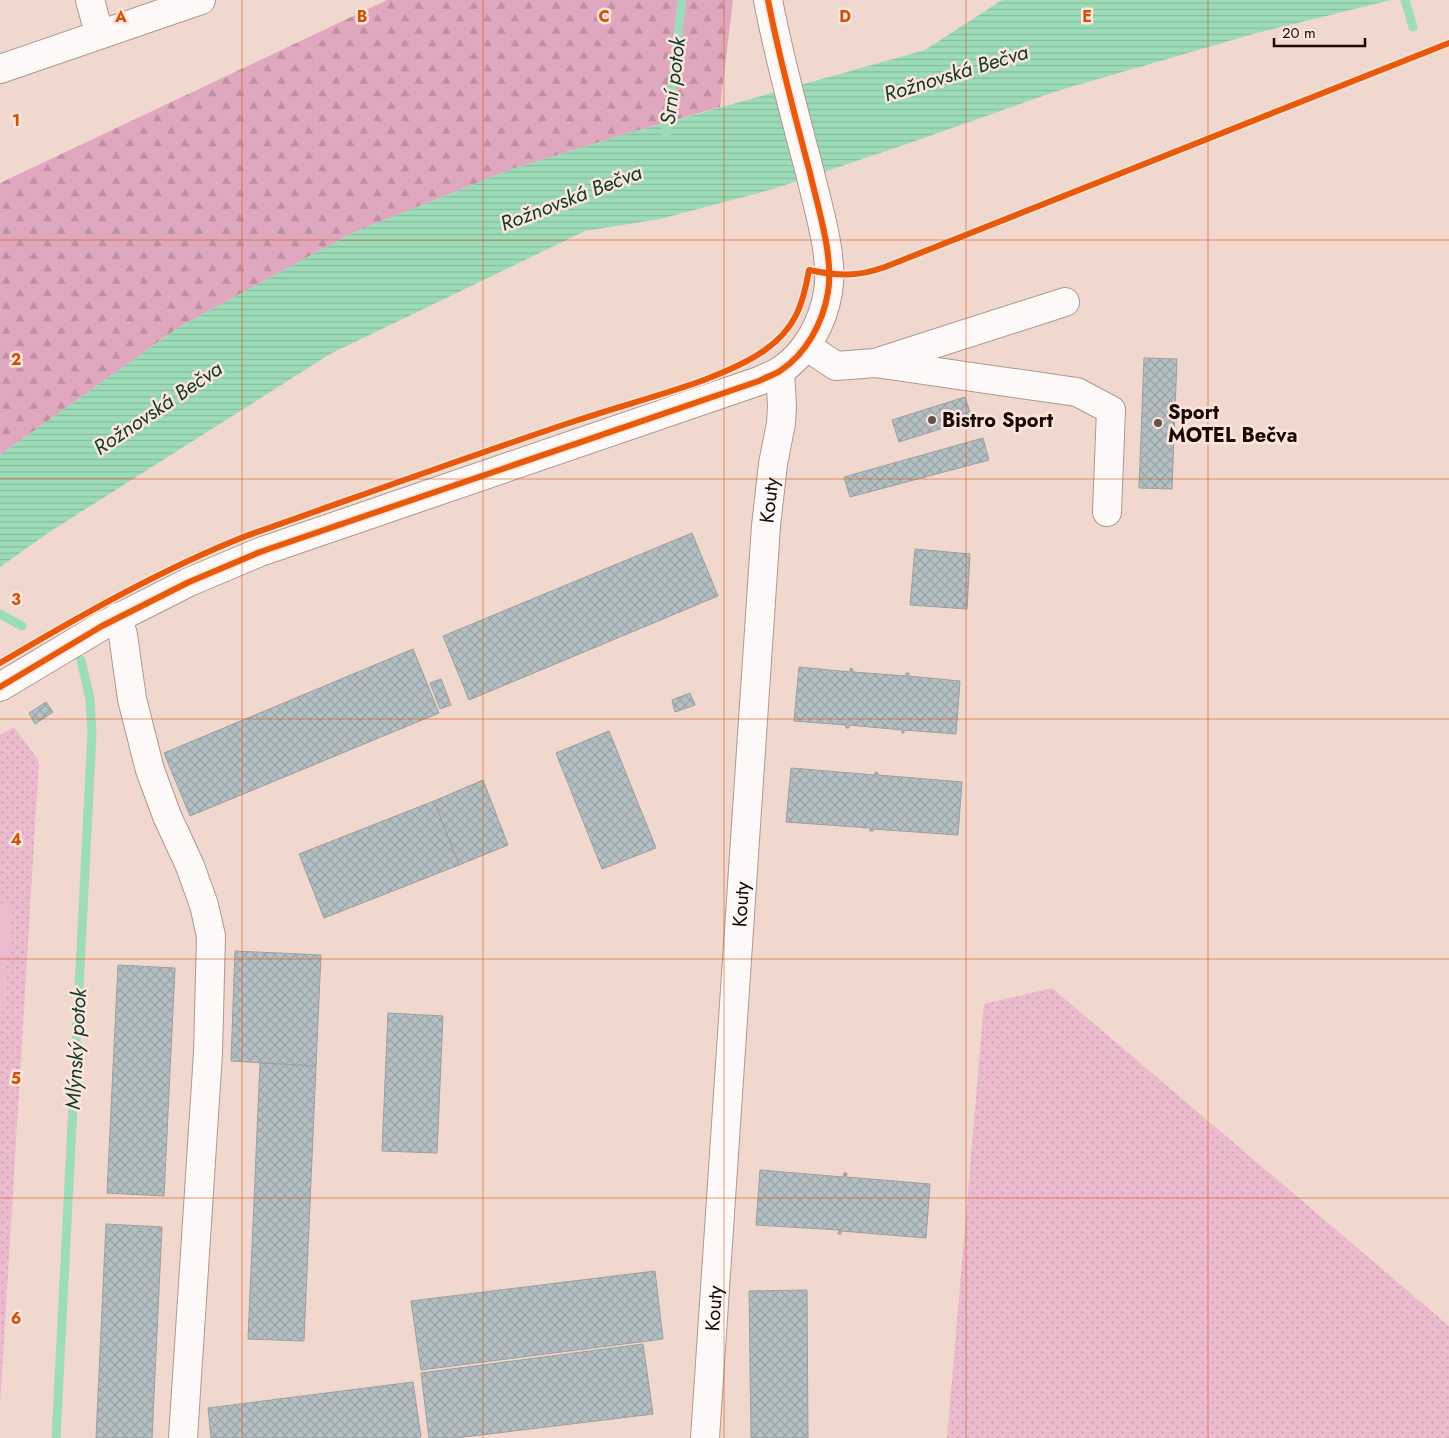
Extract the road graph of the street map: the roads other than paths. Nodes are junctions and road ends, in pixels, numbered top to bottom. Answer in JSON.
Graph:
{"nodes":[{"id":1,"x":90,"y":0,"type":"edge"},
{"id":2,"x":201,"y":0,"type":"edge"},
{"id":3,"x":768,"y":0,"type":"edge"},
{"id":4,"x":99,"y":34,"type":"junction"},
{"id":5,"x":0,"y":69,"type":"edge"},
{"id":6,"x":1065,"y":302,"type":"dead end"},
{"id":7,"x":806,"y":346,"type":"junction"},
{"id":8,"x":875,"y":363,"type":"junction"},
{"id":9,"x":780,"y":371,"type":"junction"},
{"id":10,"x":1107,"y":512,"type":"dead end"},
{"id":11,"x":118,"y":617,"type":"junction"},
{"id":12,"x":0,"y":687,"type":"edge"},
{"id":13,"x":183,"y":1438,"type":"edge"},
{"id":14,"x":706,"y":1438,"type":"edge"}],
"edges":[{"from":1,"to":4,"type":"street"},
{"from":2,"to":4,"type":"street"},
{"from":3,"to":7,"type":"street"},
{"from":4,"to":5,"type":"street"},
{"from":6,"to":8,"type":"street"},
{"from":7,"to":8,"type":"street"},
{"from":7,"to":9,"type":"street"},
{"from":8,"to":10,"type":"street"},
{"from":9,"to":11,"type":"street"},
{"from":9,"to":14,"type":"street","name":"Kouty"},
{"from":11,"to":12,"type":"street"},
{"from":11,"to":13,"type":"street"}]}
